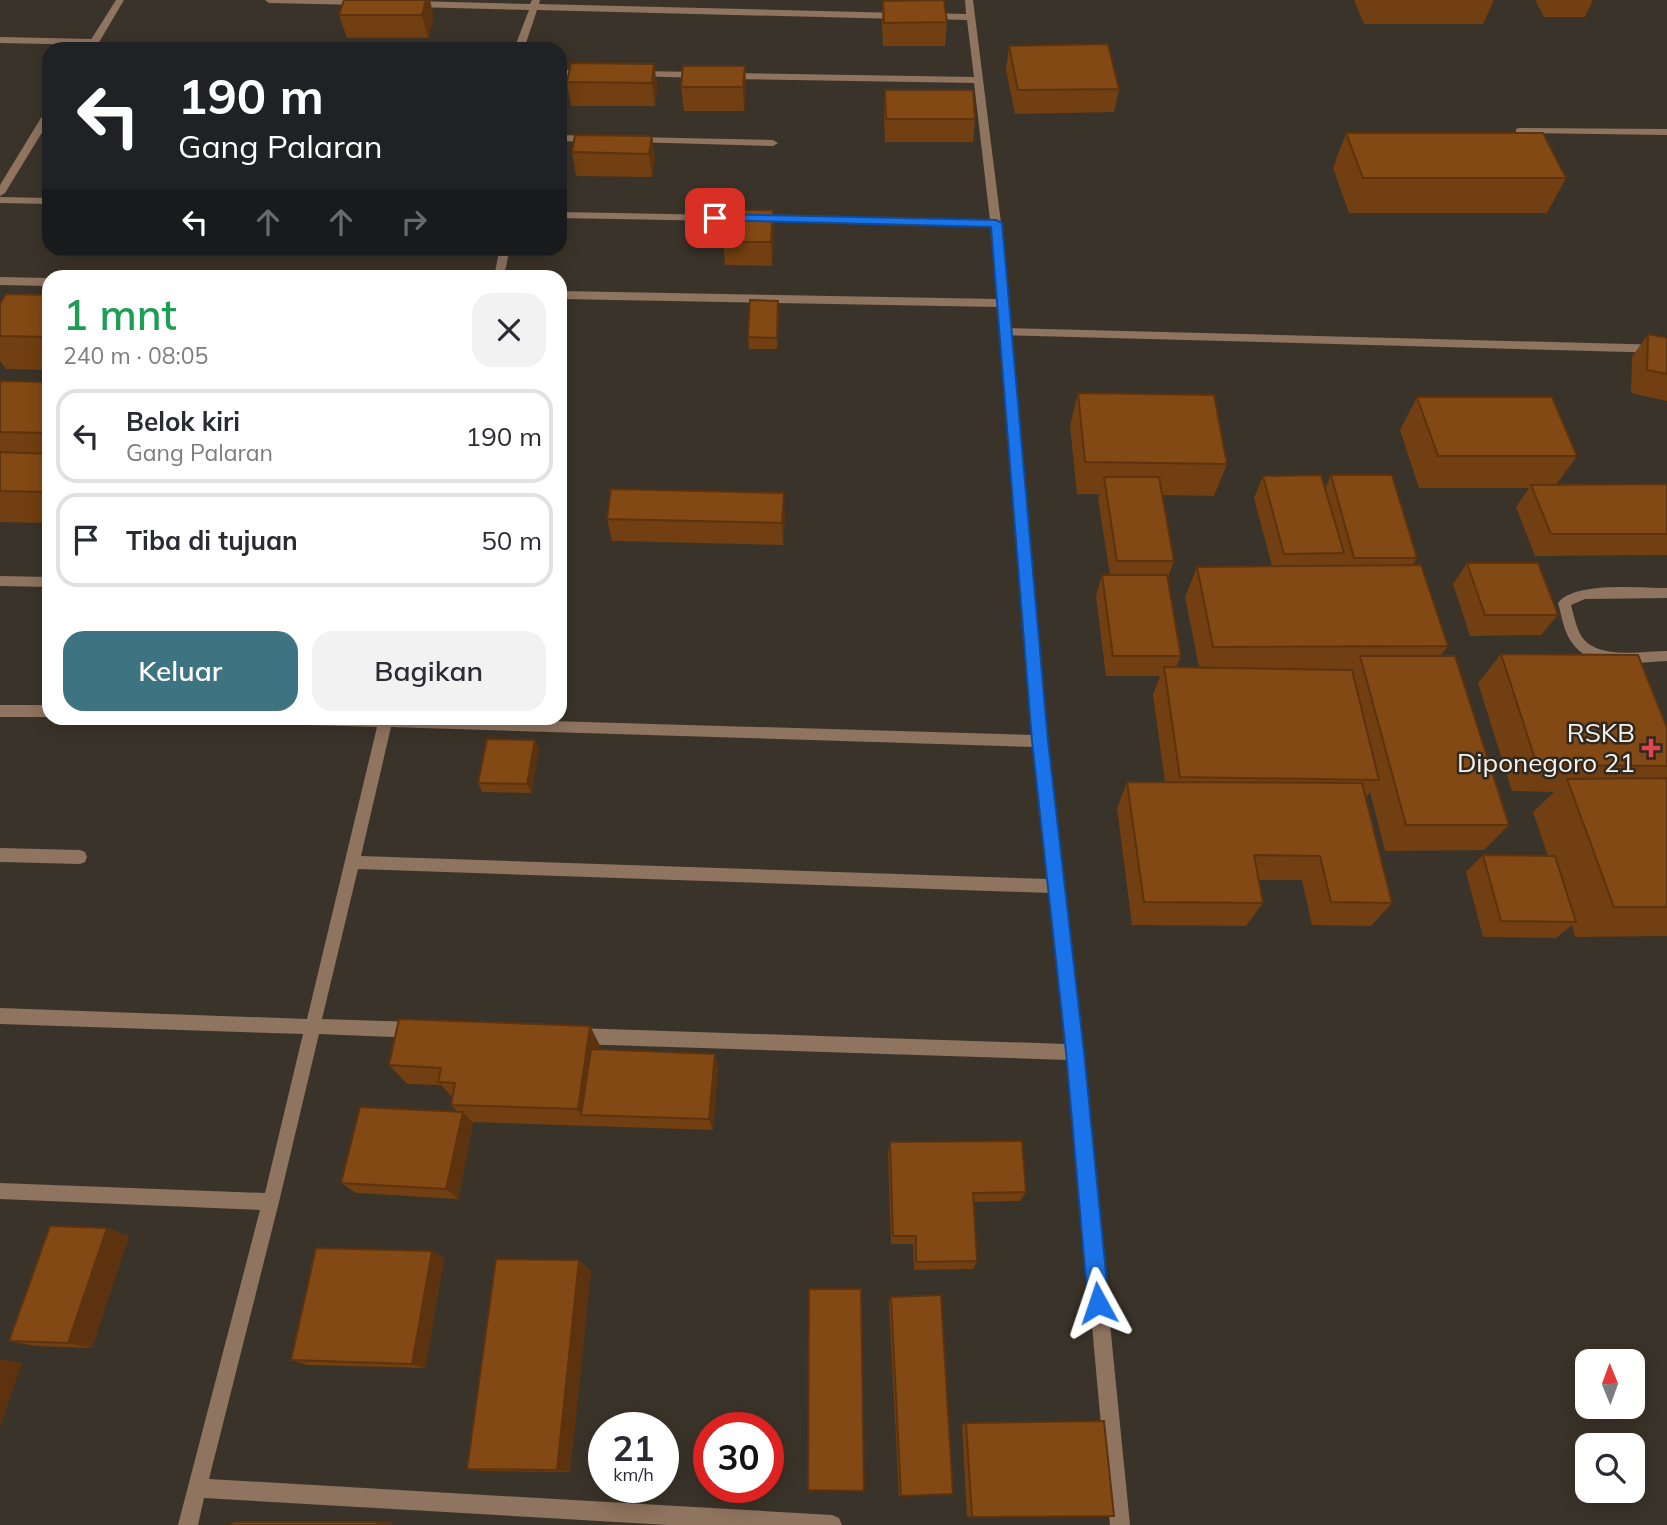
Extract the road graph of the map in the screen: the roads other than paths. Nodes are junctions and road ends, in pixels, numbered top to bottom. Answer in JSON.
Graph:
{"nodes":[{"id":1,"x":120,"y":0,"type":"edge"},
{"id":2,"x":269,"y":0,"type":"edge"},
{"id":3,"x":969,"y":0,"type":"edge"},
{"id":4,"x":366,"y":2,"type":"edge"},
{"id":5,"x":408,"y":3,"type":"edge"},
{"id":6,"x":535,"y":4,"type":"edge"},
{"id":7,"x":905,"y":16,"type":"edge"},
{"id":8,"x":918,"y":16,"type":"edge"},
{"id":9,"x":971,"y":17,"type":"junction"},
{"id":10,"x":0,"y":40,"type":"edge"},
{"id":11,"x":42,"y":42,"type":"edge"},
{"id":12,"x":94,"y":42,"type":"edge"},
{"id":13,"x":521,"y":42,"type":"edge"},
{"id":14,"x":567,"y":73,"type":"edge"},
{"id":15,"x":602,"y":74,"type":"edge"},
{"id":16,"x":630,"y":74,"type":"edge"},
{"id":17,"x":979,"y":80,"type":"junction"},
{"id":18,"x":42,"y":130,"type":"edge"},
{"id":19,"x":1519,"y":131,"type":"edge"},
{"id":20,"x":1667,"y":132,"type":"edge"},
{"id":21,"x":567,"y":138,"type":"edge"},
{"id":22,"x":600,"y":139,"type":"edge"},
{"id":23,"x":627,"y":140,"type":"edge"},
{"id":24,"x":773,"y":144,"type":"dead end"},
{"id":25,"x":0,"y":193,"type":"edge"},
{"id":26,"x":0,"y":200,"type":"edge"},
{"id":27,"x":42,"y":201,"type":"edge"},
{"id":28,"x":567,"y":215,"type":"edge"},
{"id":29,"x":996,"y":223,"type":"junction"},
{"id":30,"x":0,"y":281,"type":"edge"},
{"id":31,"x":42,"y":282,"type":"edge"},
{"id":32,"x":567,"y":295,"type":"edge"},
{"id":33,"x":1002,"y":303,"type":"junction"},
{"id":34,"x":1004,"y":332,"type":"junction"},
{"id":35,"x":1667,"y":349,"type":"edge"},
{"id":36,"x":0,"y":581,"type":"edge"},
{"id":37,"x":42,"y":582,"type":"edge"},
{"id":38,"x":1667,"y":593,"type":"edge"},
{"id":39,"x":1667,"y":656,"type":"edge"},
{"id":40,"x":0,"y":711,"type":"edge"},
{"id":41,"x":42,"y":711,"type":"edge"},
{"id":42,"x":385,"y":725,"type":"edge"},
{"id":43,"x":542,"y":725,"type":"edge"},
{"id":44,"x":1040,"y":741,"type":"junction"},
{"id":45,"x":0,"y":855,"type":"edge"},
{"id":46,"x":80,"y":857,"type":"dead end"},
{"id":47,"x":351,"y":862,"type":"junction"},
{"id":48,"x":1056,"y":886,"type":"junction"},
{"id":49,"x":0,"y":1016,"type":"edge"},
{"id":50,"x":312,"y":1025,"type":"junction"},
{"id":51,"x":433,"y":1030,"type":"edge"},
{"id":52,"x":555,"y":1035,"type":"edge"},
{"id":53,"x":1075,"y":1052,"type":"junction"},
{"id":54,"x":0,"y":1191,"type":"edge"},
{"id":55,"x":271,"y":1202,"type":"junction"},
{"id":56,"x":197,"y":1488,"type":"junction"},
{"id":57,"x":188,"y":1525,"type":"edge"},
{"id":58,"x":832,"y":1525,"type":"edge"},
{"id":59,"x":1119,"y":1525,"type":"edge"}],
"edges":[{"from":1,"to":12,"type":"street"},
{"from":2,"to":4,"type":"street"},
{"from":3,"to":9,"type":"street"},
{"from":5,"to":6,"type":"street"},
{"from":6,"to":7,"type":"street"},
{"from":6,"to":13,"type":"street"},
{"from":8,"to":9,"type":"street"},
{"from":9,"to":17,"type":"street"},
{"from":10,"to":11,"type":"street"},
{"from":14,"to":15,"type":"street"},
{"from":16,"to":17,"type":"street"},
{"from":17,"to":29,"type":"street"},
{"from":18,"to":25,"type":"street"},
{"from":19,"to":20,"type":"street"},
{"from":21,"to":22,"type":"street"},
{"from":23,"to":24,"type":"street"},
{"from":26,"to":27,"type":"street"},
{"from":28,"to":29,"type":"street"},
{"from":29,"to":33,"type":"street"},
{"from":30,"to":31,"type":"street"},
{"from":32,"to":33,"type":"street"},
{"from":33,"to":34,"type":"street"},
{"from":34,"to":35,"type":"street"},
{"from":34,"to":44,"type":"street"},
{"from":36,"to":37,"type":"street"},
{"from":38,"to":39,"type":"street"},
{"from":40,"to":41,"type":"street"},
{"from":42,"to":47,"type":"street"},
{"from":43,"to":44,"type":"street"},
{"from":44,"to":48,"type":"street"},
{"from":45,"to":46,"type":"street"},
{"from":47,"to":48,"type":"street"},
{"from":47,"to":50,"type":"street"},
{"from":48,"to":53,"type":"street"},
{"from":49,"to":50,"type":"street"},
{"from":50,"to":51,"type":"street"},
{"from":50,"to":55,"type":"street"},
{"from":52,"to":53,"type":"street"},
{"from":53,"to":59,"type":"street"},
{"from":54,"to":55,"type":"street"},
{"from":55,"to":56,"type":"street"},
{"from":56,"to":57,"type":"street"},
{"from":56,"to":58,"type":"street"}]}
